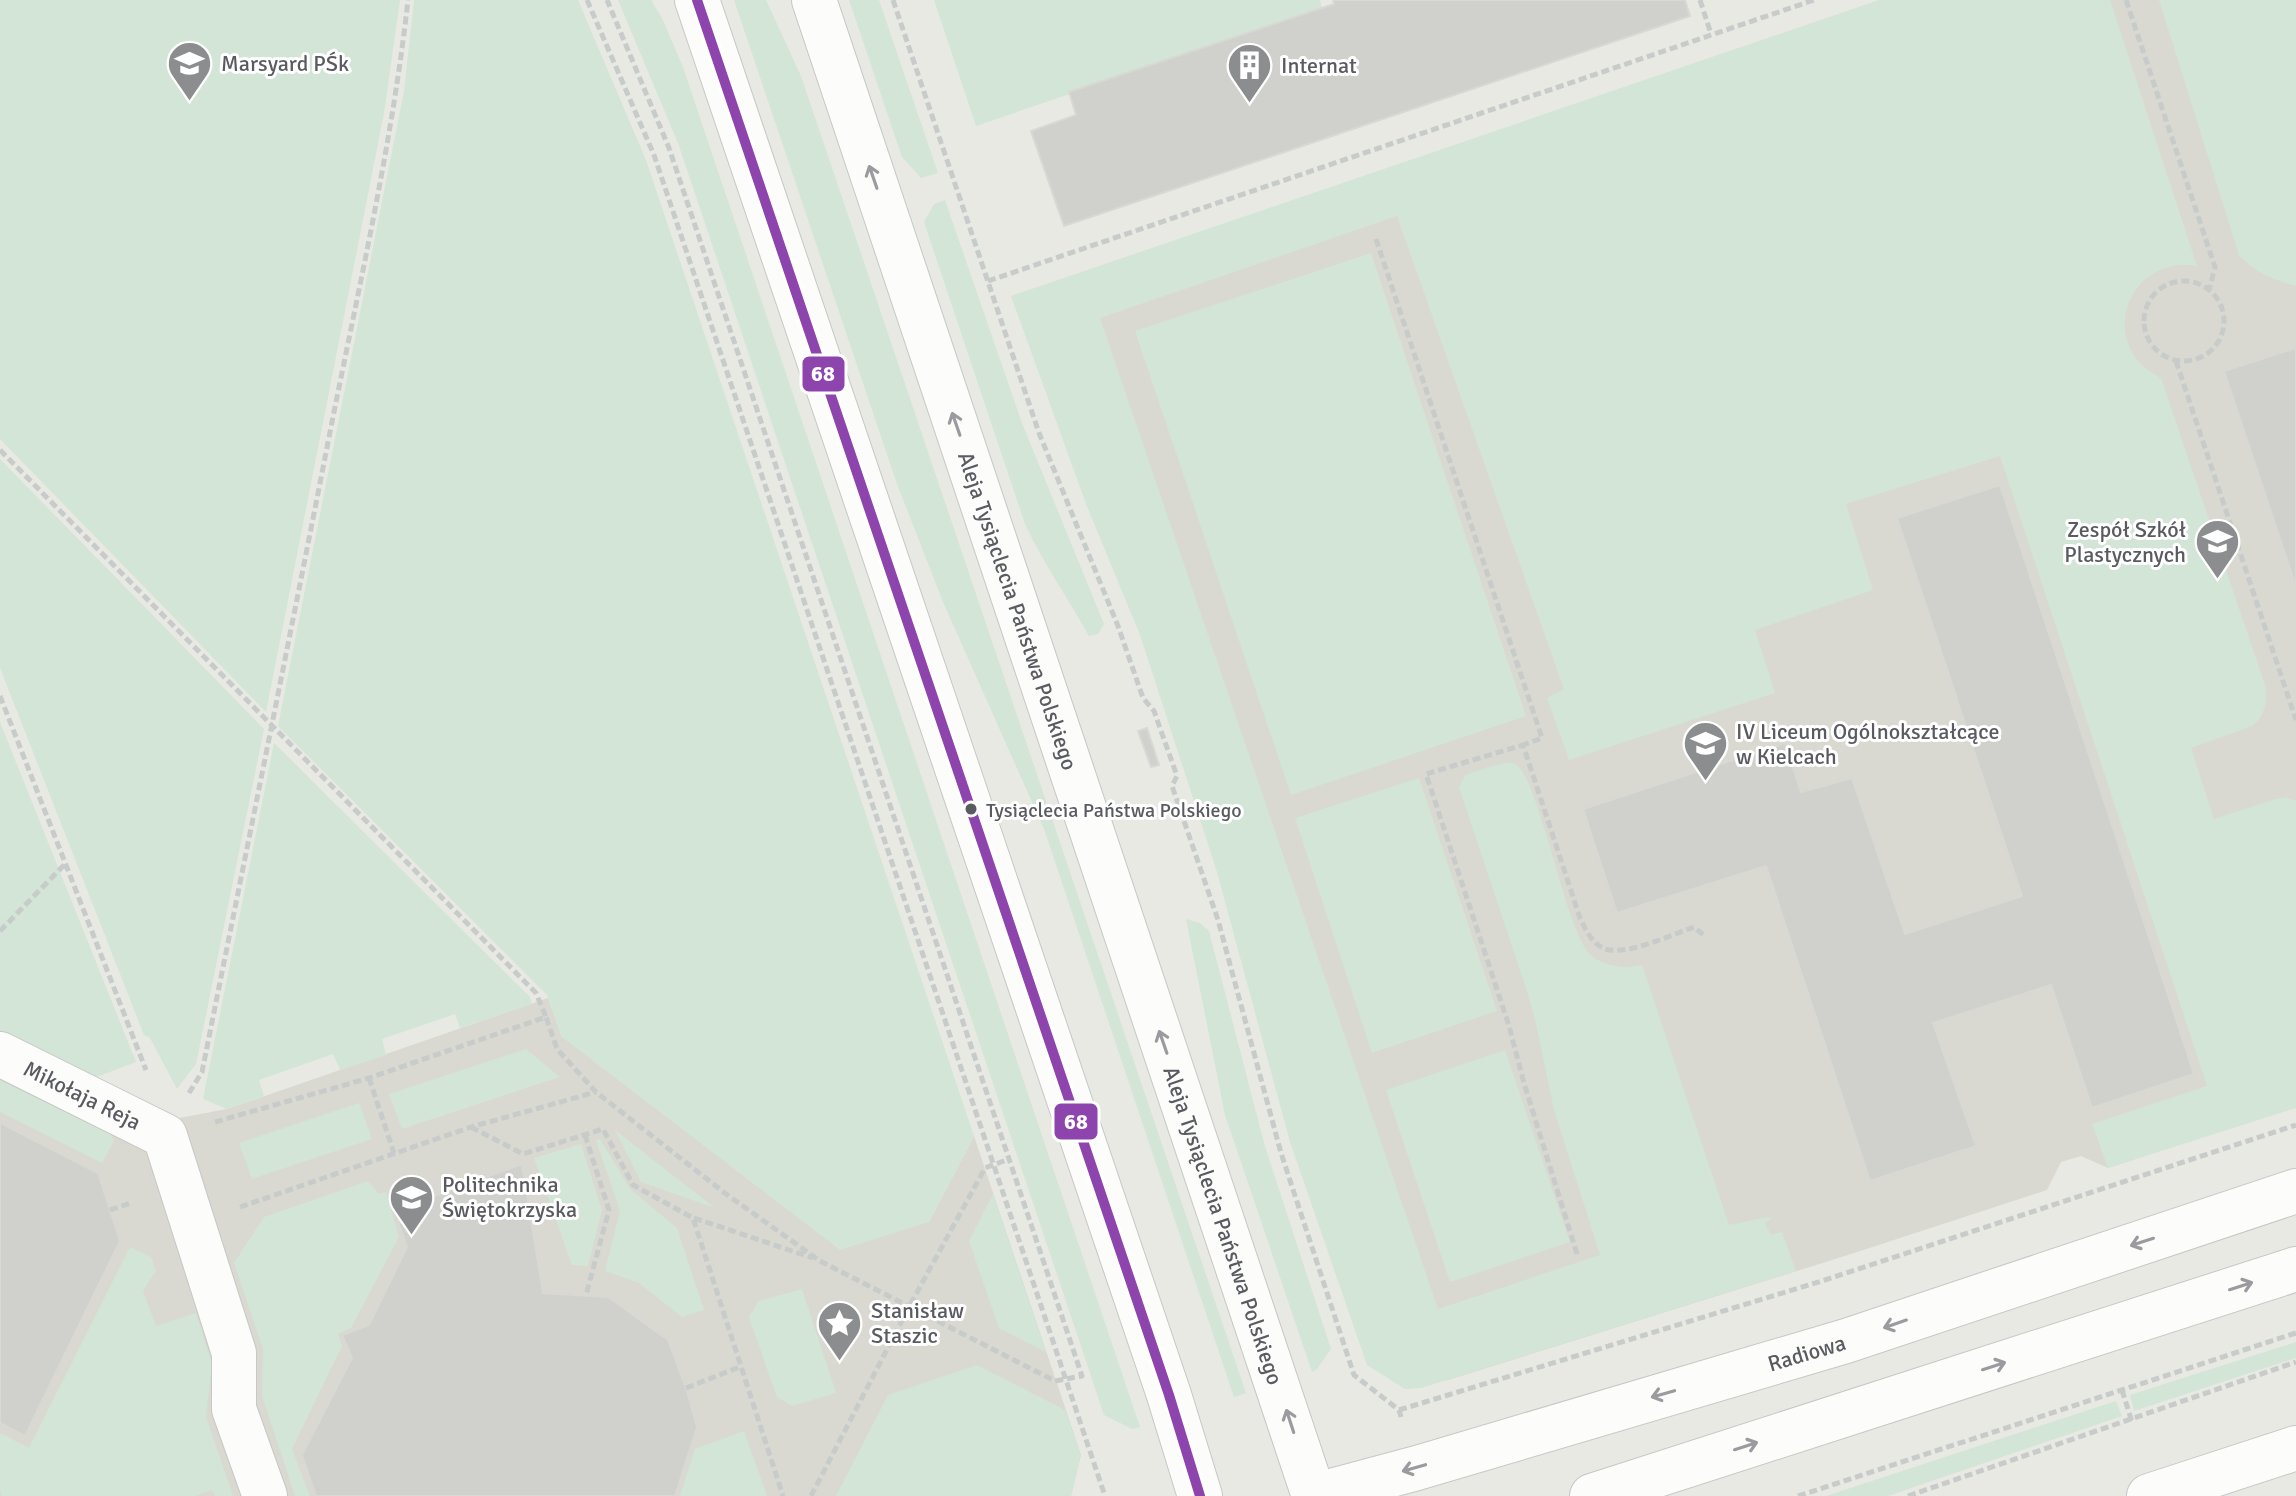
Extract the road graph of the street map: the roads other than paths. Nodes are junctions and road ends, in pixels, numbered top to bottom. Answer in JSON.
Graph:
{"nodes":[{"id":1,"x":697,"y":0,"type":"edge"},
{"id":2,"x":814,"y":0,"type":"edge"},
{"id":3,"x":0,"y":1054,"type":"edge"},
{"id":4,"x":2296,"y":1191,"type":"edge"},
{"id":5,"x":2296,"y":1269,"type":"edge"},
{"id":6,"x":2296,"y":1448,"type":"edge"},
{"id":7,"x":1703,"y":1479,"type":"edge"},
{"id":8,"x":265,"y":1496,"type":"edge"},
{"id":9,"x":1200,"y":1496,"type":"edge"},
{"id":10,"x":1314,"y":1496,"type":"edge"},
{"id":11,"x":1592,"y":1496,"type":"edge"},
{"id":12,"x":2149,"y":1496,"type":"edge"}],
"edges":[{"from":1,"to":9,"type":"street"},
{"from":10,"to":2,"type":"street","name":"Aleja Tysiąclecia Państwa Polskiego","one_way":true},
{"from":3,"to":8,"type":"street","name":"Mikołaja Reja"},
{"from":4,"to":10,"type":"street","name":"Radiowa","one_way":true},
{"from":7,"to":5,"type":"street","one_way":true},
{"from":6,"to":12,"type":"street"},
{"from":7,"to":11,"type":"street"}]}
